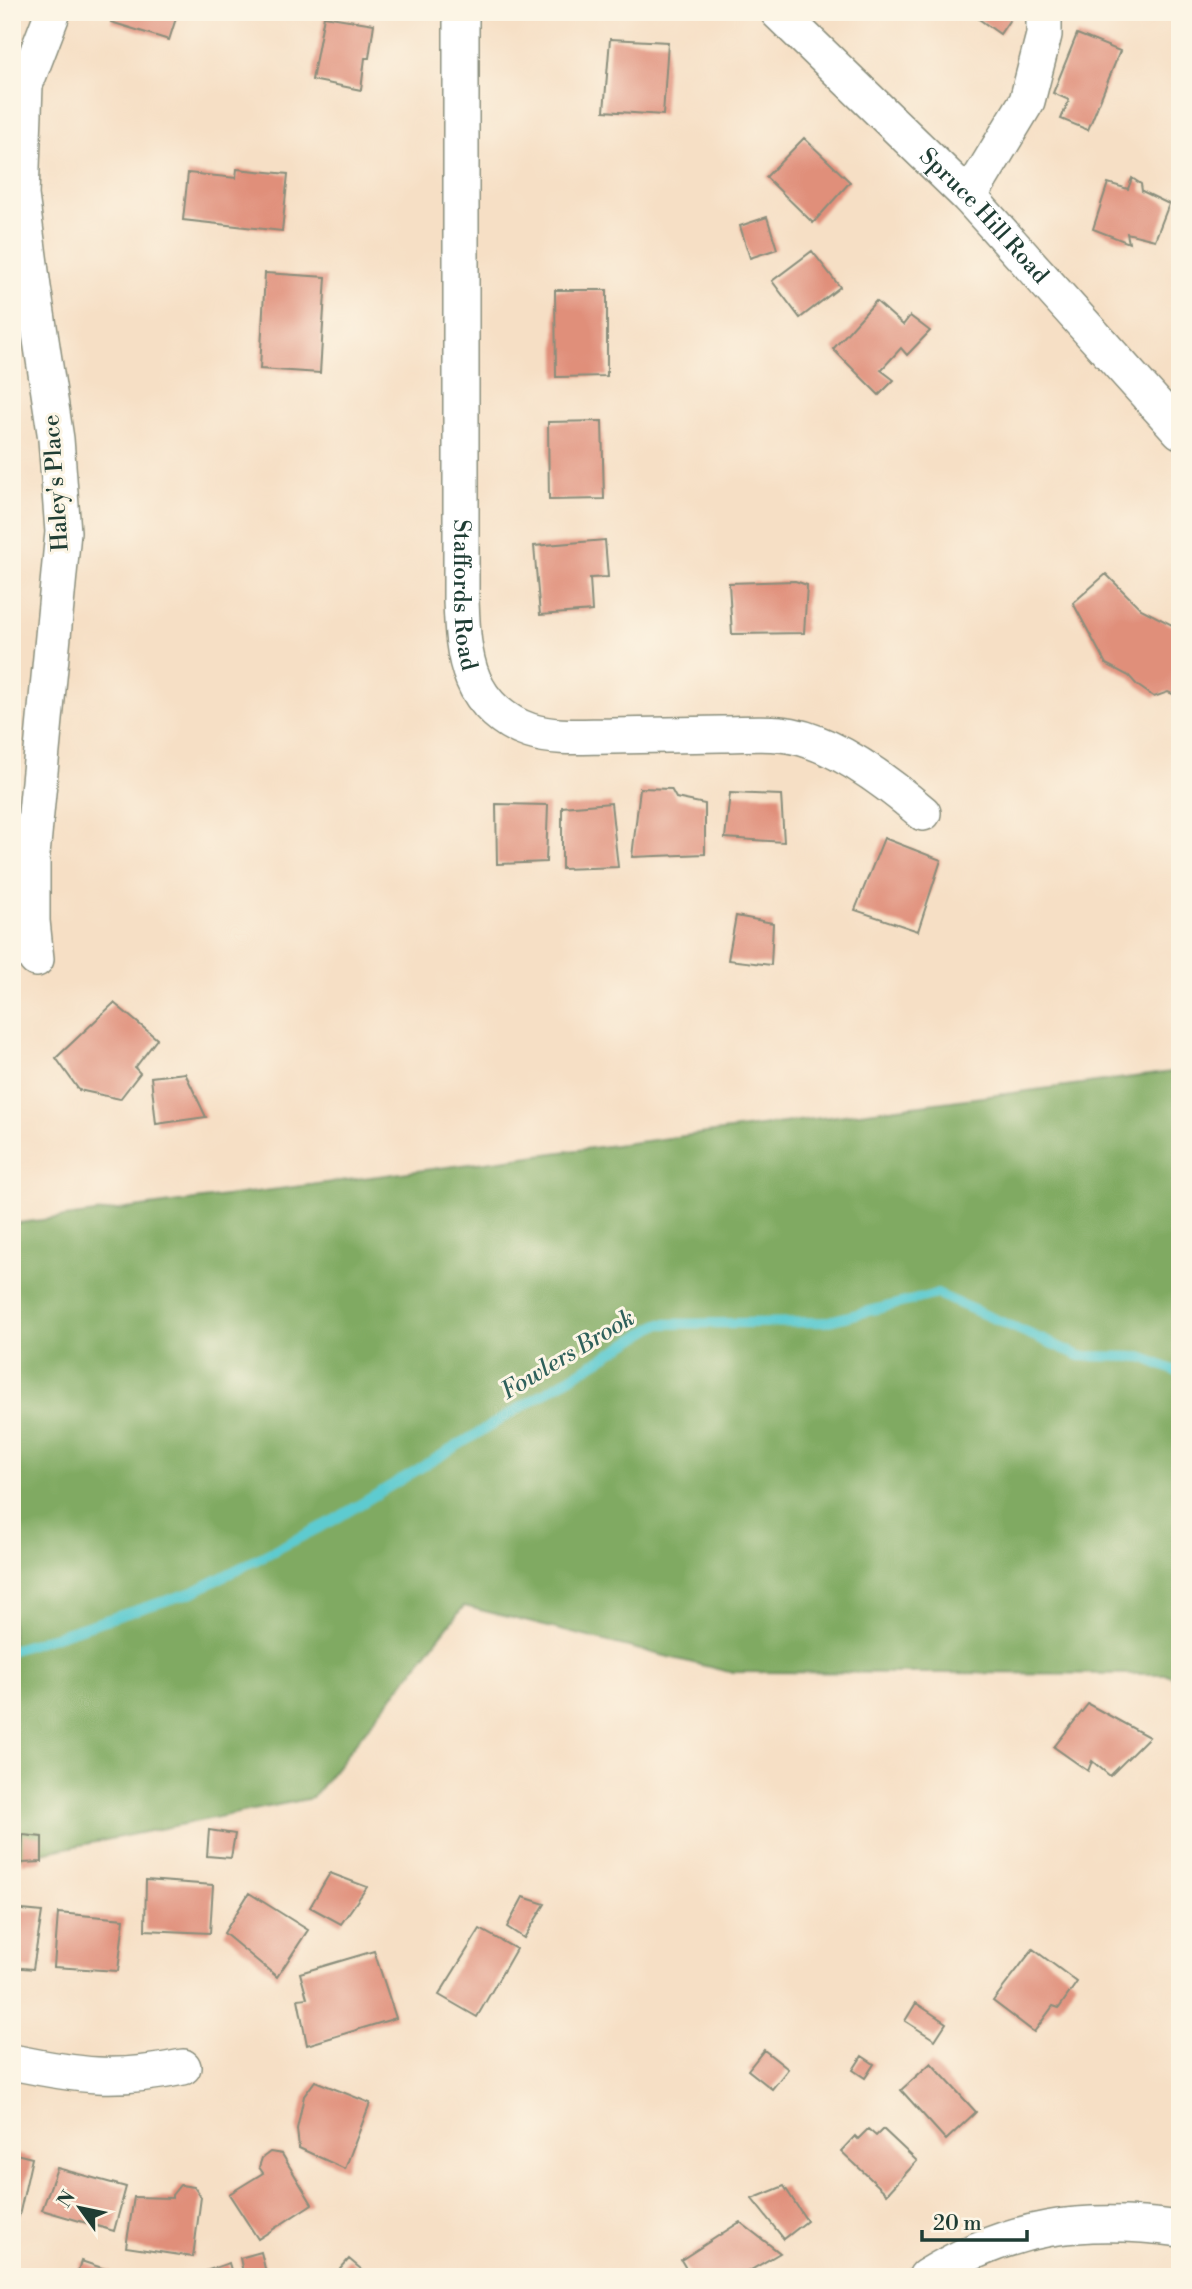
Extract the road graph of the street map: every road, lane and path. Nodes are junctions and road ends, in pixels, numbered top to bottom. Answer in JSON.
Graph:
{"nodes":[{"id":1,"x":53,"y":12,"type":"edge"},
{"id":2,"x":461,"y":12,"type":"edge"},
{"id":3,"x":778,"y":12,"type":"edge"},
{"id":4,"x":1044,"y":12,"type":"edge"},
{"id":5,"x":970,"y":198,"type":"junction"},
{"id":6,"x":22,"y":288,"type":"edge"},
{"id":7,"x":1180,"y":431,"type":"edge"},
{"id":8,"x":923,"y":813,"type":"dead end"},
{"id":9,"x":36,"y":959,"type":"dead end"},
{"id":10,"x":12,"y":2062,"type":"edge"},
{"id":11,"x":183,"y":2067,"type":"dead end"},
{"id":12,"x":1180,"y":2229,"type":"edge"},
{"id":13,"x":926,"y":2277,"type":"edge"}],
"edges":[{"from":1,"to":6,"type":"street","name":"Haley's Place"},
{"from":2,"to":8,"type":"street","name":"Staffords Road"},
{"from":3,"to":5,"type":"street","name":"Spruce Hill Road"},
{"from":4,"to":5,"type":"street"},
{"from":5,"to":7,"type":"street","name":"Spruce Hill Road"},
{"from":6,"to":9,"type":"street","name":"Haley's Place"},
{"from":10,"to":11,"type":"street"},
{"from":12,"to":13,"type":"street"}]}
